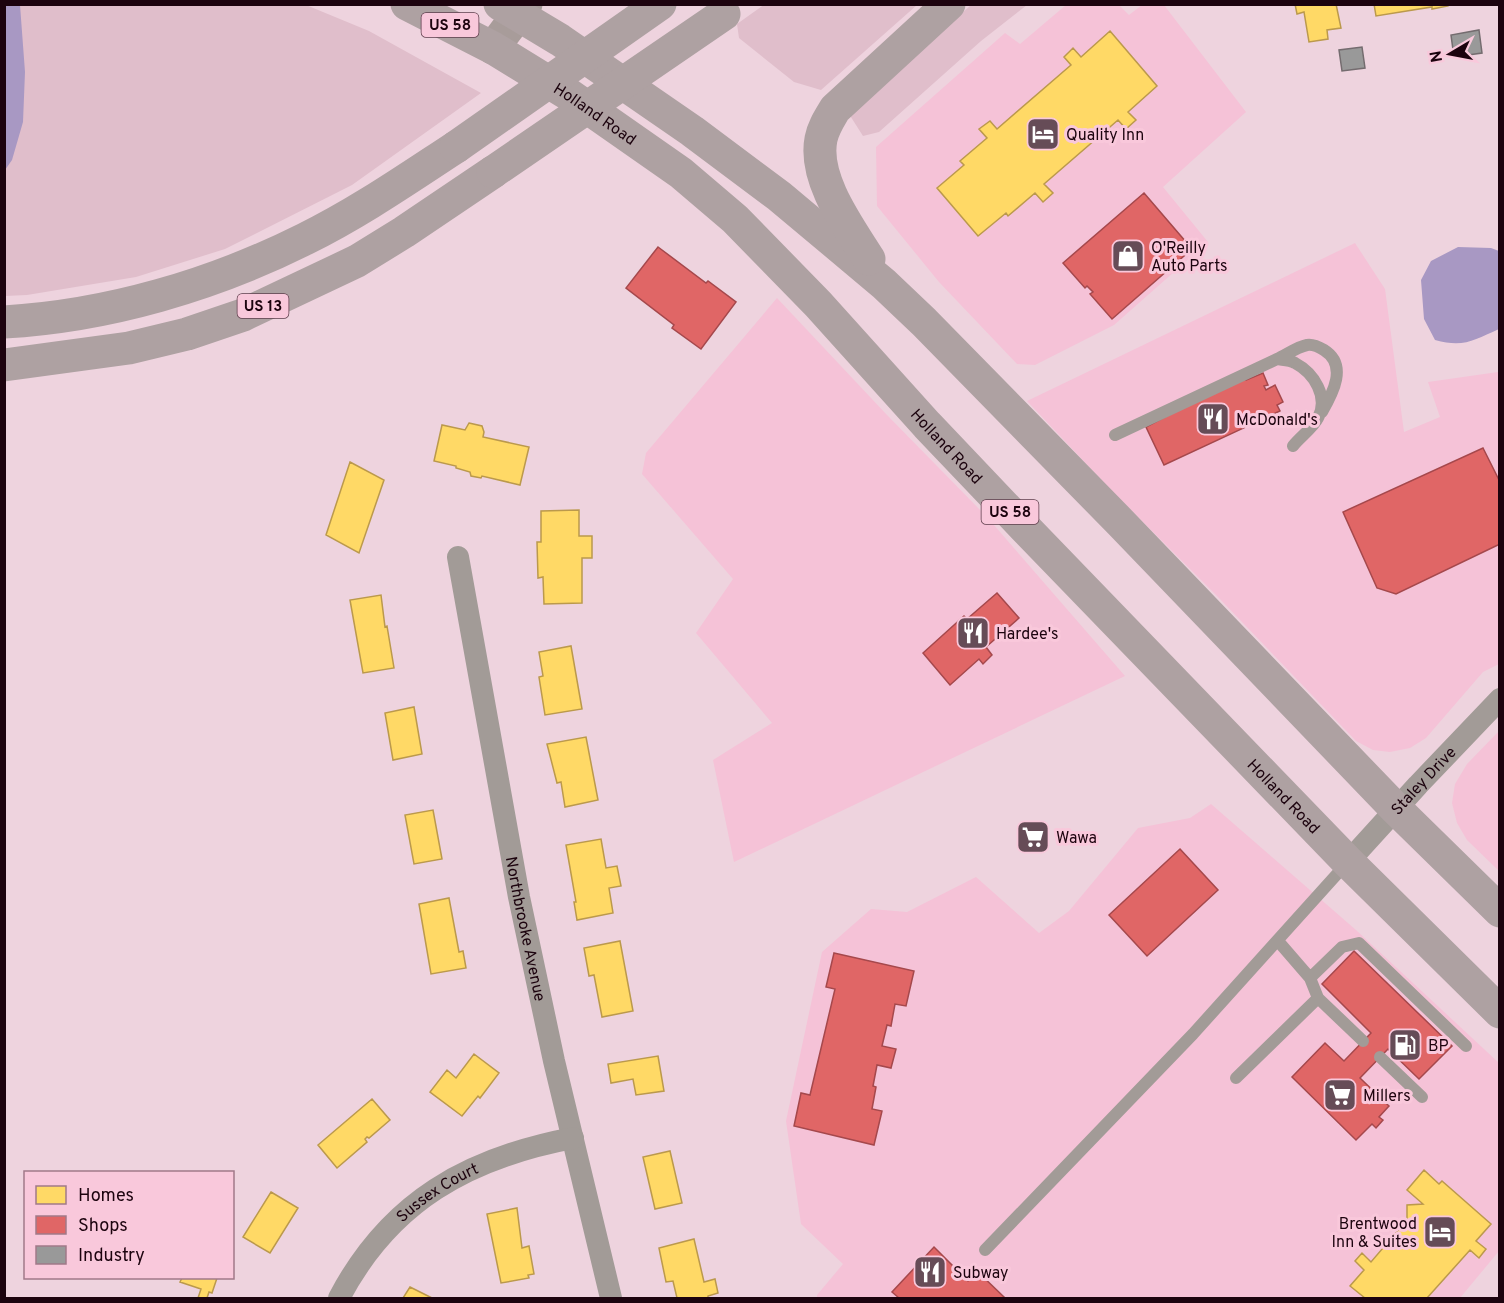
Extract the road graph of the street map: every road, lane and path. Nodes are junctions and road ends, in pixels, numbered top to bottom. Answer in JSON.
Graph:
{"nodes":[{"id":1,"x":407,"y":4,"type":"edge"},
{"id":2,"x":660,"y":4,"type":"edge"},
{"id":3,"x":949,"y":4,"type":"edge"},
{"id":4,"x":515,"y":8,"type":"edge"},
{"id":5,"x":730,"y":9,"type":"edge"},
{"id":6,"x":492,"y":48,"type":"junction"},
{"id":7,"x":884,"y":284,"type":"junction"},
{"id":8,"x":4,"y":322,"type":"edge"},
{"id":9,"x":1277,"y":359,"type":"junction"},
{"id":10,"x":4,"y":365,"type":"edge"},
{"id":11,"x":1318,"y":418,"type":"junction"},
{"id":12,"x":1115,"y":435,"type":"dead end"},
{"id":13,"x":1293,"y":446,"type":"dead end"},
{"id":14,"x":458,"y":557,"type":"dead end"},
{"id":15,"x":1500,"y":699,"type":"edge"},
{"id":16,"x":1396,"y":809,"type":"junction"},
{"id":17,"x":1348,"y":862,"type":"junction"},
{"id":18,"x":1500,"y":911,"type":"edge"},
{"id":19,"x":1278,"y":940,"type":"junction"},
{"id":20,"x":1311,"y":978,"type":"junction"},
{"id":21,"x":1318,"y":998,"type":"junction"},
{"id":22,"x":1500,"y":1012,"type":"edge"},
{"id":23,"x":1363,"y":1041,"type":"dead end"},
{"id":24,"x":1466,"y":1046,"type":"dead end"},
{"id":25,"x":1380,"y":1057,"type":"dead end"},
{"id":26,"x":1236,"y":1078,"type":"dead end"},
{"id":27,"x":1422,"y":1098,"type":"dead end"},
{"id":28,"x":573,"y":1138,"type":"junction"},
{"id":29,"x":985,"y":1250,"type":"dead end"},
{"id":30,"x":339,"y":1299,"type":"edge"},
{"id":31,"x":611,"y":1299,"type":"edge"}],
"edges":[{"from":1,"to":6,"type":"highway","number":"US 58"},
{"from":2,"to":8,"type":"highway","bridge":true},
{"from":3,"to":7,"type":"highway"},
{"from":4,"to":6,"type":"main road"},
{"from":4,"to":7,"type":"highway"},
{"from":5,"to":10,"type":"highway","number":"US 13","bridge":true},
{"from":6,"to":17,"type":"highway","name":"Holland Road","number":"US 58"},
{"from":7,"to":16,"type":"highway"},
{"from":9,"to":11,"type":"lane"},
{"from":9,"to":11,"type":"lane"},
{"from":9,"to":12,"type":"lane"},
{"from":11,"to":13,"type":"lane"},
{"from":14,"to":28,"type":"street","name":"Northbrooke Avenue"},
{"from":15,"to":16,"type":"street","name":"Staley Drive"},
{"from":16,"to":17,"type":"street","name":"Staley Drive"},
{"from":16,"to":18,"type":"highway"},
{"from":17,"to":19,"type":"lane"},
{"from":17,"to":22,"type":"highway","name":"Holland Road","number":"US 58"},
{"from":19,"to":20,"type":"lane"},
{"from":19,"to":29,"type":"lane"},
{"from":20,"to":21,"type":"lane"},
{"from":20,"to":24,"type":"lane"},
{"from":21,"to":23,"type":"lane"},
{"from":21,"to":26,"type":"lane"},
{"from":25,"to":27,"type":"lane"},
{"from":28,"to":30,"type":"street","name":"Sussex Court"},
{"from":28,"to":31,"type":"street","name":"Northbrooke Avenue"}]}
